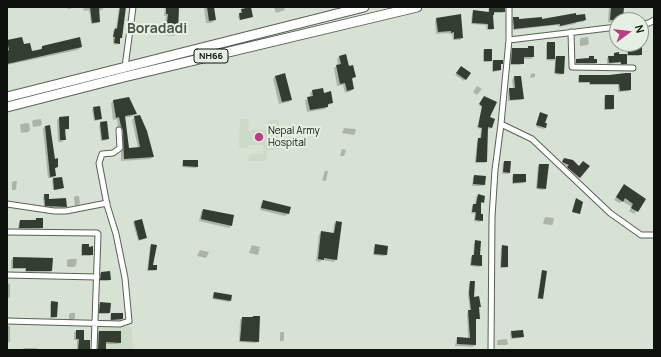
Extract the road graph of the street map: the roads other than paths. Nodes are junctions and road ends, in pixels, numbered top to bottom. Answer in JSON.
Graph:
{"nodes":[{"id":1,"x":133,"y":7,"type":"edge"},
{"id":2,"x":364,"y":7,"type":"edge"},
{"id":3,"x":417,"y":7,"type":"edge"},
{"id":4,"x":509,"y":7,"type":"edge"},
{"id":5,"x":609,"y":28,"type":"edge"},
{"id":6,"x":571,"y":32,"type":"junction"},
{"id":7,"x":509,"y":40,"type":"junction"},
{"id":8,"x":125,"y":67,"type":"junction"},
{"id":9,"x":633,"y":68,"type":"dead end"},
{"id":10,"x":7,"y":97,"type":"edge"},
{"id":11,"x":7,"y":107,"type":"edge"},
{"id":12,"x":501,"y":124,"type":"junction"},
{"id":13,"x":119,"y":130,"type":"dead end"},
{"id":14,"x":107,"y":203,"type":"junction"},
{"id":15,"x":7,"y":204,"type":"edge"},
{"id":16,"x":7,"y":232,"type":"edge"},
{"id":17,"x":654,"y":235,"type":"edge"},
{"id":18,"x":7,"y":275,"type":"edge"},
{"id":19,"x":97,"y":277,"type":"junction"},
{"id":20,"x":7,"y":321,"type":"edge"},
{"id":21,"x":94,"y":324,"type":"junction"},
{"id":22,"x":94,"y":350,"type":"edge"},
{"id":23,"x":491,"y":350,"type":"edge"}],
"edges":[{"from":1,"to":8,"type":"street"},
{"from":2,"to":8,"type":"highway","number":"NH66"},
{"from":3,"to":11,"type":"highway","number":"NH66"},
{"from":4,"to":7,"type":"street"},
{"from":5,"to":6,"type":"street"},
{"from":6,"to":7,"type":"street"},
{"from":6,"to":9,"type":"street"},
{"from":7,"to":12,"type":"street"},
{"from":8,"to":10,"type":"highway","number":"NH66"},
{"from":12,"to":17,"type":"street"},
{"from":12,"to":23,"type":"street"},
{"from":13,"to":14,"type":"street"},
{"from":14,"to":15,"type":"street"},
{"from":14,"to":21,"type":"street"},
{"from":16,"to":19,"type":"street"},
{"from":18,"to":19,"type":"street"},
{"from":19,"to":21,"type":"street"},
{"from":20,"to":21,"type":"street"},
{"from":21,"to":22,"type":"street"}]}
